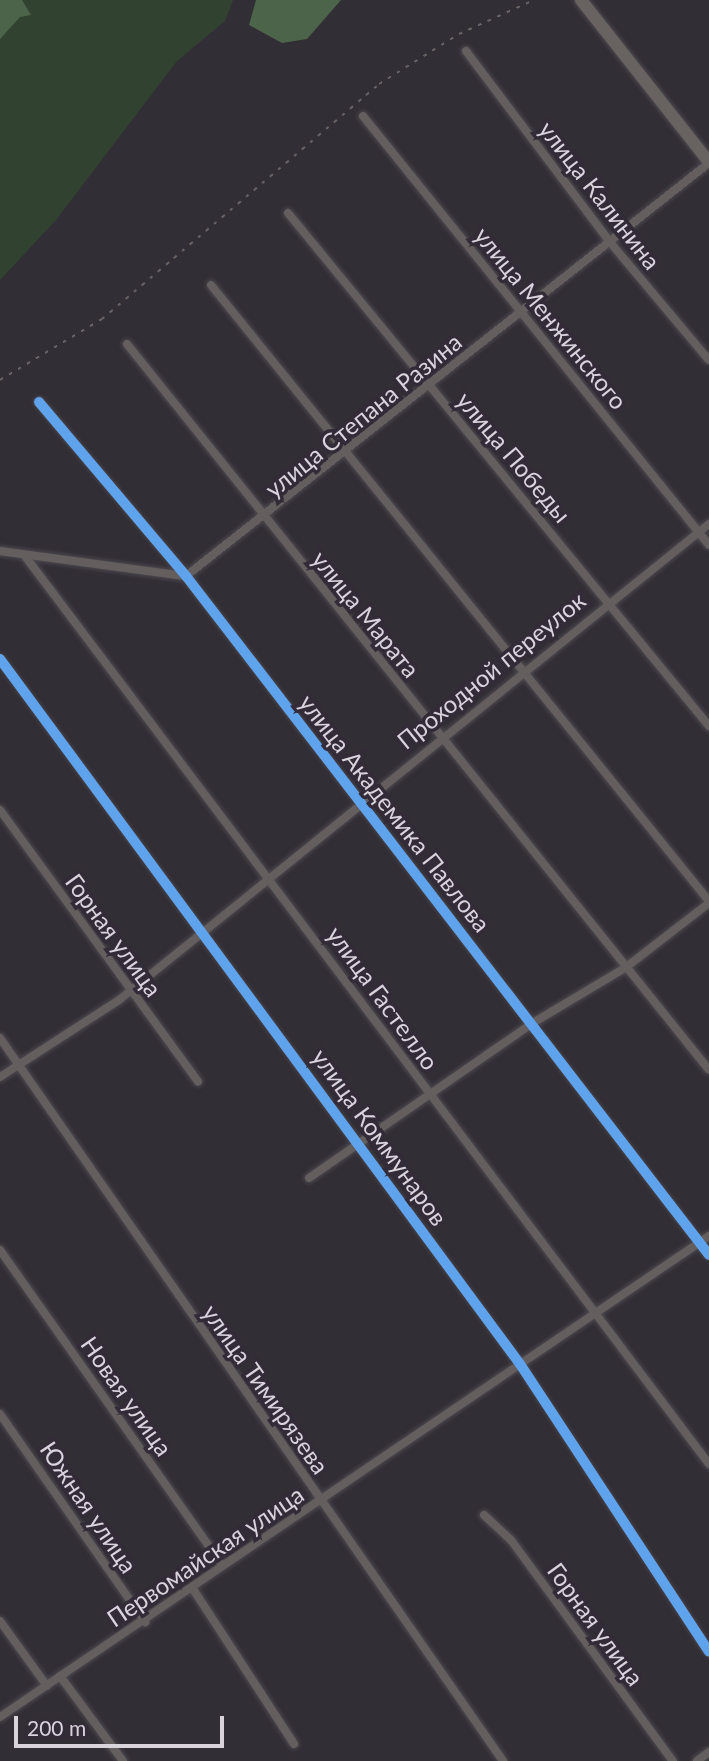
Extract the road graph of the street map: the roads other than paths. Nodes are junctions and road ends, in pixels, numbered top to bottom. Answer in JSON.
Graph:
{"nodes":[{"id":1,"x":582,"y":0,"type":"edge"},
{"id":2,"x":466,"y":51,"type":"dead end"},
{"id":3,"x":363,"y":116,"type":"dead end"},
{"id":4,"x":709,"y":163,"type":"edge"},
{"id":5,"x":288,"y":213,"type":"dead end"},
{"id":6,"x":609,"y":241,"type":"junction"},
{"id":7,"x":211,"y":285,"type":"dead end"},
{"id":8,"x":522,"y":311,"type":"junction"},
{"id":9,"x":127,"y":344,"type":"dead end"},
{"id":10,"x":709,"y":360,"type":"edge"},
{"id":11,"x":431,"y":386,"type":"junction"},
{"id":12,"x":39,"y":402,"type":"dead end"},
{"id":13,"x":348,"y":452,"type":"junction"},
{"id":14,"x":265,"y":518,"type":"junction"},
{"id":15,"x":709,"y":524,"type":"edge"},
{"id":16,"x":699,"y":532,"type":"junction"},
{"id":17,"x":709,"y":545,"type":"edge"},
{"id":18,"x":0,"y":551,"type":"edge"},
{"id":19,"x":25,"y":556,"type":"junction"},
{"id":20,"x":186,"y":576,"type":"junction"},
{"id":21,"x":609,"y":601,"type":"junction"},
{"id":22,"x":0,"y":659,"type":"edge"},
{"id":23,"x":525,"y":672,"type":"junction"},
{"id":24,"x":709,"y":726,"type":"edge"},
{"id":25,"x":442,"y":738,"type":"junction"},
{"id":26,"x":360,"y":803,"type":"junction"},
{"id":27,"x":0,"y":810,"type":"edge"},
{"id":28,"x":269,"y":875,"type":"junction"},
{"id":29,"x":709,"y":902,"type":"edge"},
{"id":30,"x":201,"y":928,"type":"junction"},
{"id":31,"x":625,"y":968,"type":"junction"},
{"id":32,"x":128,"y":987,"type":"junction"},
{"id":33,"x":531,"y":1024,"type":"junction"},
{"id":34,"x":0,"y":1038,"type":"edge"},
{"id":35,"x":19,"y":1066,"type":"junction"},
{"id":36,"x":709,"y":1070,"type":"edge"},
{"id":37,"x":0,"y":1077,"type":"edge"},
{"id":38,"x":198,"y":1082,"type":"dead end"},
{"id":39,"x":429,"y":1092,"type":"junction"},
{"id":40,"x":358,"y":1143,"type":"junction"},
{"id":41,"x":309,"y":1178,"type":"dead end"},
{"id":42,"x":709,"y":1237,"type":"edge"},
{"id":43,"x":700,"y":1243,"type":"junction"},
{"id":44,"x":0,"y":1250,"type":"edge"},
{"id":45,"x":709,"y":1255,"type":"edge"},
{"id":46,"x":596,"y":1313,"type":"junction"},
{"id":47,"x":520,"y":1364,"type":"junction"},
{"id":48,"x":0,"y":1414,"type":"edge"},
{"id":49,"x":709,"y":1464,"type":"edge"},
{"id":50,"x":320,"y":1500,"type":"junction"},
{"id":51,"x":484,"y":1515,"type":"dead end"},
{"id":52,"x":222,"y":1565,"type":"junction"},
{"id":53,"x":193,"y":1589,"type":"junction"},
{"id":54,"x":0,"y":1620,"type":"edge"},
{"id":55,"x":145,"y":1622,"type":"junction"},
{"id":56,"x":709,"y":1652,"type":"edge"},
{"id":57,"x":60,"y":1676,"type":"junction"},
{"id":58,"x":47,"y":1686,"type":"junction"},
{"id":59,"x":0,"y":1717,"type":"edge"},
{"id":60,"x":294,"y":1744,"type":"dead end"},
{"id":61,"x":709,"y":1752,"type":"edge"},
{"id":62,"x":123,"y":1761,"type":"edge"},
{"id":63,"x":503,"y":1761,"type":"edge"},
{"id":64,"x":673,"y":1761,"type":"edge"},
{"id":65,"x":697,"y":1761,"type":"edge"}],
"edges":[{"from":1,"to":4,"type":"main road"},
{"from":2,"to":6,"type":"street","name":"улица Калинина"},
{"from":3,"to":8,"type":"street","name":"улица Менжинского"},
{"from":4,"to":6,"type":"street","name":"улица Степана Разина"},
{"from":5,"to":11,"type":"street","name":"улица Победы"},
{"from":6,"to":8,"type":"street","name":"улица Степана Разина"},
{"from":6,"to":10,"type":"street","name":"улица Калинина"},
{"from":7,"to":13,"type":"street"},
{"from":8,"to":11,"type":"street","name":"улица Степана Разина"},
{"from":8,"to":16,"type":"street","name":"улица Менжинского"},
{"from":9,"to":14,"type":"street","name":"улица Марата"},
{"from":11,"to":13,"type":"street","name":"улица Степана Разина"},
{"from":11,"to":21,"type":"street","name":"улица Победы"},
{"from":12,"to":20,"type":"street","name":"улица Академика Павлова"},
{"from":13,"to":14,"type":"street","name":"улица Степана Разина"},
{"from":13,"to":23,"type":"street"},
{"from":14,"to":20,"type":"street","name":"улица Степана Разина"},
{"from":14,"to":25,"type":"street","name":"улица Марата"},
{"from":15,"to":16,"type":"street","name":"Проходной переулок"},
{"from":16,"to":17,"type":"street","name":"улица Менжинского"},
{"from":16,"to":21,"type":"street","name":"Проходной переулок"},
{"from":18,"to":19,"type":"street"},
{"from":19,"to":20,"type":"street"},
{"from":19,"to":28,"type":"street","name":"улица Гастелло"},
{"from":20,"to":26,"type":"street","name":"улица Академика Павлова"},
{"from":21,"to":23,"type":"street","name":"Проходной переулок"},
{"from":21,"to":24,"type":"street","name":"улица Победы"},
{"from":22,"to":30,"type":"street","name":"улица Коммунаров"},
{"from":23,"to":25,"type":"street","name":"Проходной переулок"},
{"from":23,"to":29,"type":"street"},
{"from":25,"to":26,"type":"street","name":"Проходной переулок"},
{"from":25,"to":31,"type":"street","name":"улица Марата"},
{"from":26,"to":28,"type":"street","name":"Проходной переулок"},
{"from":26,"to":33,"type":"street","name":"улица Академика Павлова"},
{"from":27,"to":32,"type":"street","name":"Горная улица"},
{"from":28,"to":30,"type":"street","name":"Проходной переулок"},
{"from":28,"to":39,"type":"street","name":"улица Гастелло"},
{"from":29,"to":31,"type":"street"},
{"from":30,"to":32,"type":"street","name":"Проходной переулок"},
{"from":30,"to":40,"type":"street","name":"улица Коммунаров"},
{"from":31,"to":33,"type":"street"},
{"from":31,"to":36,"type":"street","name":"улица Марата"},
{"from":32,"to":35,"type":"street","name":"Проходной переулок"},
{"from":32,"to":38,"type":"street","name":"Горная улица"},
{"from":33,"to":39,"type":"street"},
{"from":33,"to":43,"type":"street","name":"улица Академика Павлова"},
{"from":34,"to":35,"type":"street","name":"улица Тимирязева"},
{"from":35,"to":37,"type":"street","name":"Проходной переулок"},
{"from":35,"to":50,"type":"street","name":"улица Тимирязева"},
{"from":39,"to":40,"type":"street"},
{"from":39,"to":46,"type":"street","name":"улица Гастелло"},
{"from":40,"to":41,"type":"street"},
{"from":40,"to":47,"type":"street","name":"улица Коммунаров"},
{"from":42,"to":43,"type":"street","name":"Первомайская улица"},
{"from":43,"to":45,"type":"street","name":"улица Академика Павлова"},
{"from":43,"to":46,"type":"street","name":"Первомайская улица"},
{"from":44,"to":52,"type":"street","name":"Новая улица"},
{"from":46,"to":47,"type":"street","name":"Первомайская улица"},
{"from":46,"to":49,"type":"street","name":"улица Гастелло"},
{"from":47,"to":50,"type":"street","name":"Первомайская улица"},
{"from":47,"to":56,"type":"street","name":"улица Коммунаров"},
{"from":48,"to":55,"type":"street","name":"Южная улица"},
{"from":50,"to":52,"type":"street","name":"Первомайская улица"},
{"from":50,"to":63,"type":"street","name":"улица Тимирязева"},
{"from":51,"to":64,"type":"street","name":"Горная улица"},
{"from":52,"to":53,"type":"street","name":"Первомайская улица"},
{"from":53,"to":55,"type":"street","name":"Первомайская улица"},
{"from":53,"to":60,"type":"street"},
{"from":54,"to":58,"type":"street"},
{"from":55,"to":57,"type":"street","name":"Первомайская улица"},
{"from":57,"to":58,"type":"street","name":"Первомайская улица"},
{"from":57,"to":62,"type":"street"},
{"from":58,"to":59,"type":"street","name":"Первомайская улица"},
{"from":61,"to":65,"type":"street"}]}
